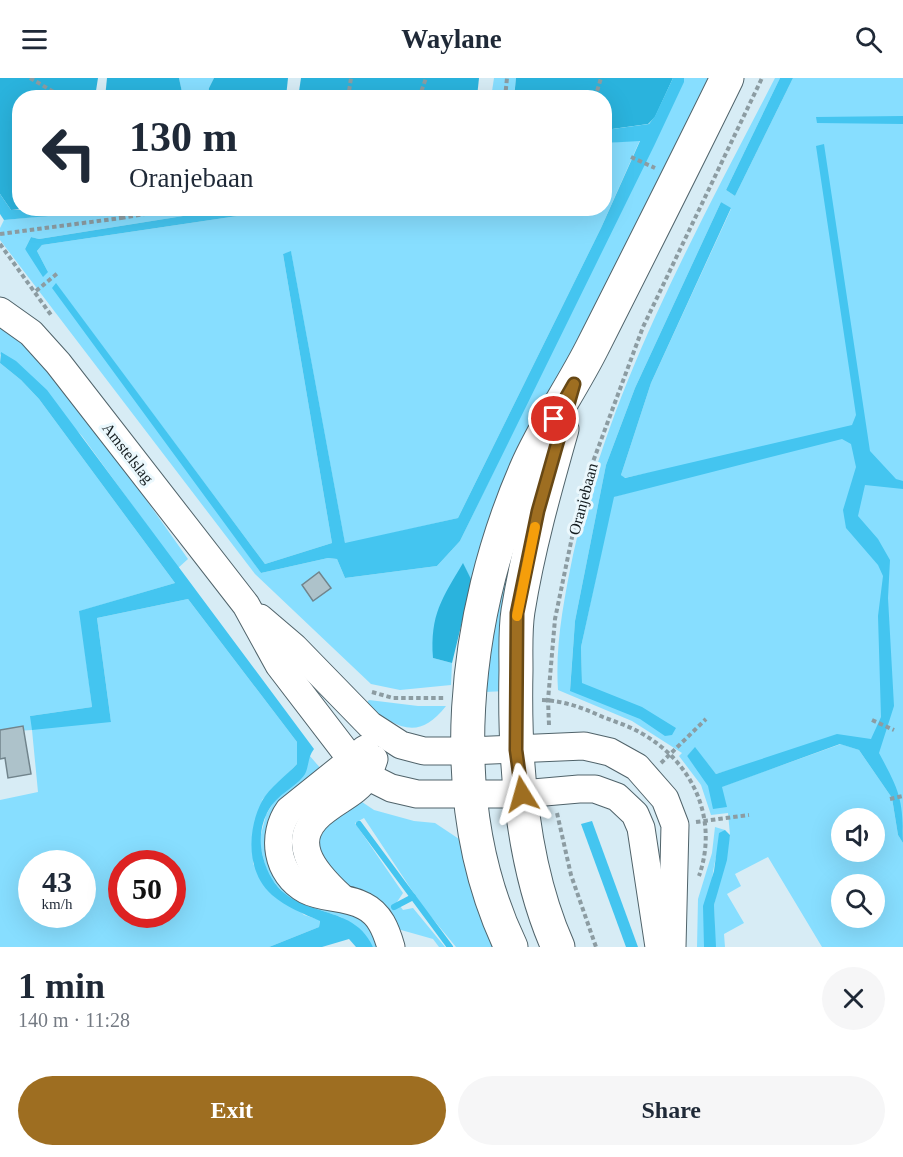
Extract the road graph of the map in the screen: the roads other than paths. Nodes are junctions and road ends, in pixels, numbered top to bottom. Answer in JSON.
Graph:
{"nodes":[{"id":1,"x":727,"y":78,"type":"edge"},
{"id":2,"x":0,"y":311,"type":"edge"},
{"id":3,"x":574,"y":384,"type":"junction"},
{"id":4,"x":246,"y":605,"type":"junction"},
{"id":5,"x":383,"y":735,"type":"junction"},
{"id":6,"x":516,"y":750,"type":"junction"},
{"id":7,"x":468,"y":751,"type":"junction"},
{"id":8,"x":359,"y":768,"type":"junction"},
{"id":9,"x":470,"y":793,"type":"junction"},
{"id":10,"x":522,"y":794,"type":"junction"},
{"id":11,"x":391,"y":947,"type":"edge"},
{"id":12,"x":511,"y":947,"type":"edge"},
{"id":13,"x":558,"y":947,"type":"edge"},
{"id":14,"x":659,"y":947,"type":"edge"},
{"id":15,"x":672,"y":947,"type":"edge"}],
"edges":[{"from":1,"to":3,"type":"main road"},
{"from":2,"to":4,"type":"street","name":"Amstelslag"},
{"from":3,"to":6,"type":"main road"},
{"from":3,"to":7,"type":"main road"},
{"from":4,"to":5,"type":"street","name":"Amstelslag"},
{"from":4,"to":8,"type":"street","name":"Amstelslag"},
{"from":5,"to":7,"type":"street","name":"Amstelslag"},
{"from":5,"to":8,"type":"street"},
{"from":6,"to":7,"type":"street","name":"Amstelslag"},
{"from":6,"to":10,"type":"main road"},
{"from":6,"to":15,"type":"street","name":"Amstelslag"},
{"from":7,"to":9,"type":"main road"},
{"from":8,"to":9,"type":"street","name":"Amstelslag"},
{"from":8,"to":11,"type":"street"},
{"from":9,"to":10,"type":"street","name":"Amstelslag"},
{"from":9,"to":12,"type":"main road"},
{"from":10,"to":13,"type":"main road"},
{"from":10,"to":14,"type":"street","name":"Amstelslag"}]}
